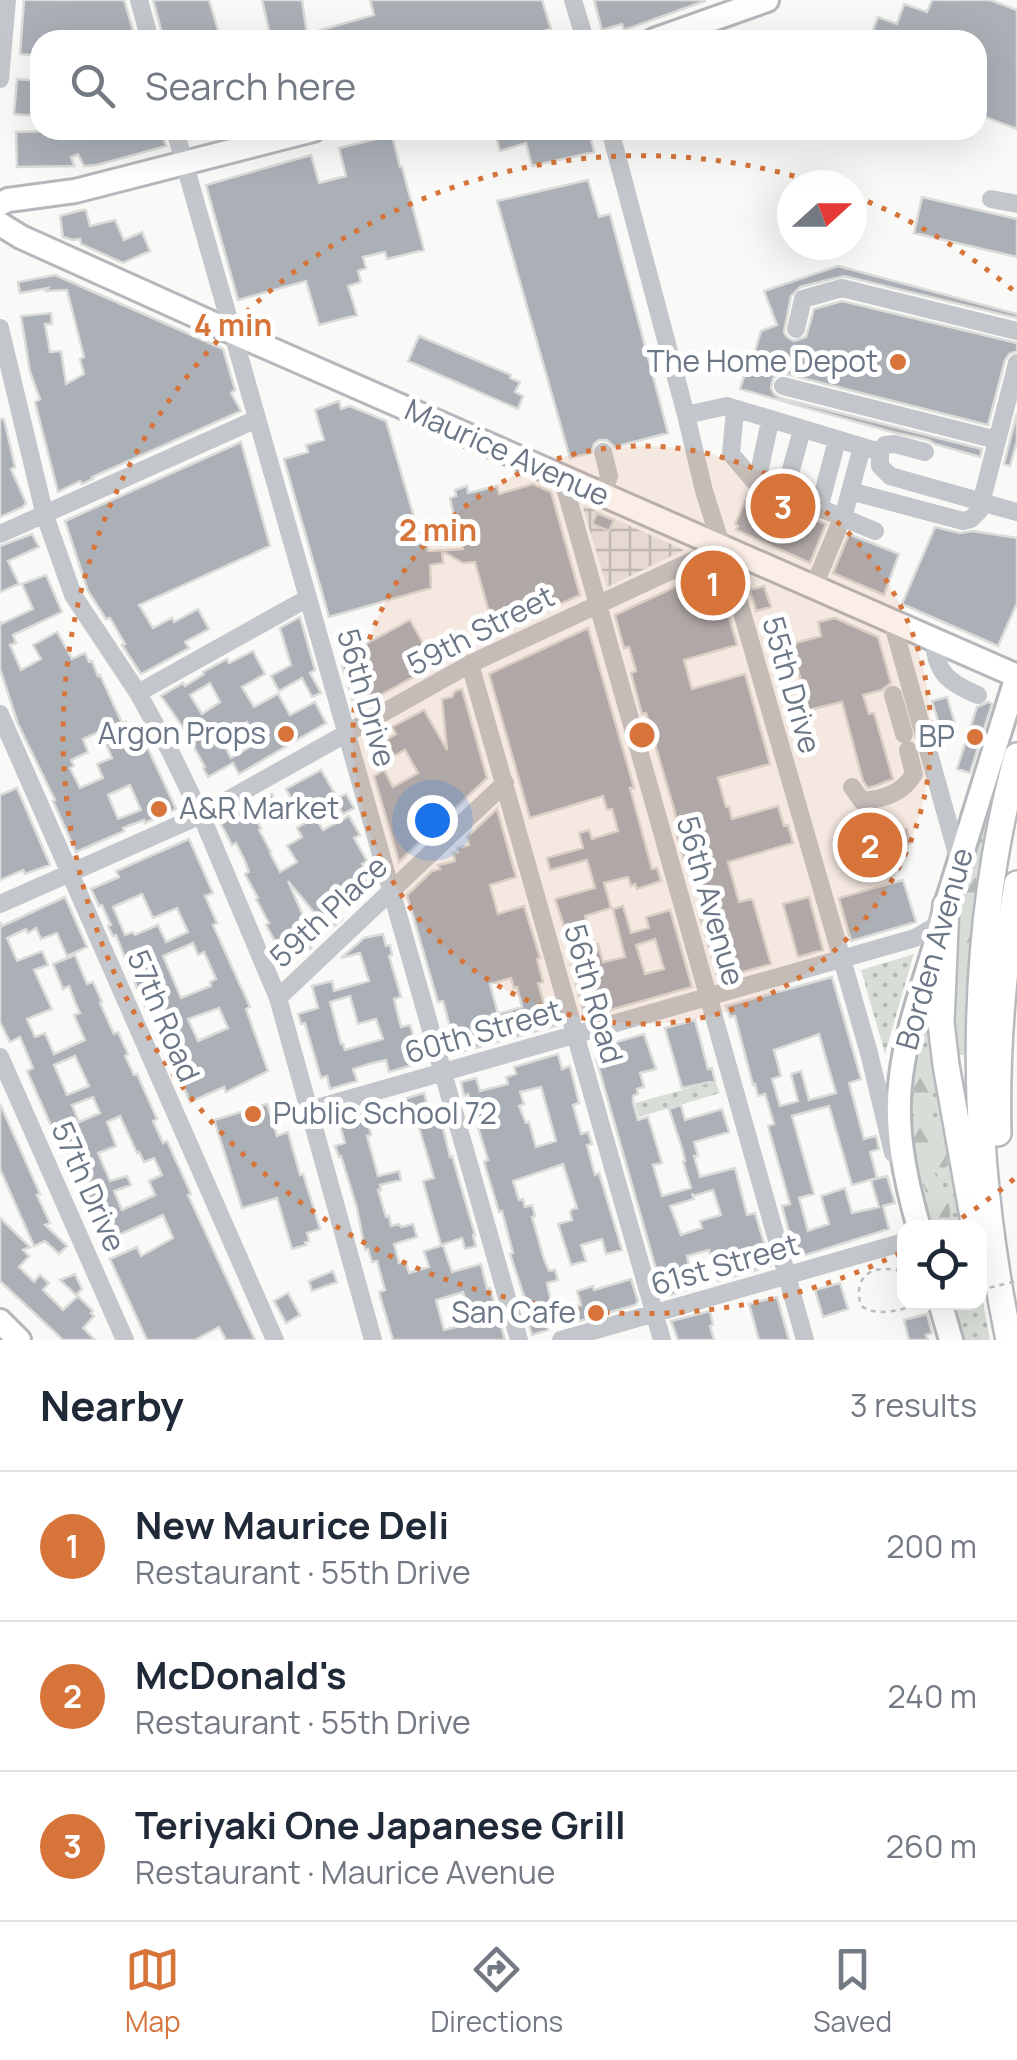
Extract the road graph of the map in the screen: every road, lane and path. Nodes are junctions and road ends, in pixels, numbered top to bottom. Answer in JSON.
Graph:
{"nodes":[{"id":1,"x":8,"y":0,"type":"edge"},
{"id":2,"x":139,"y":0,"type":"edge"},
{"id":3,"x":573,"y":0,"type":"edge"},
{"id":4,"x":767,"y":0,"type":"edge"},
{"id":5,"x":147,"y":30,"type":"edge"},
{"id":6,"x":582,"y":30,"type":"edge"},
{"id":7,"x":682,"y":30,"type":"edge"},
{"id":8,"x":0,"y":79,"type":"edge"},
{"id":9,"x":178,"y":140,"type":"edge"},
{"id":10,"x":273,"y":140,"type":"edge"},
{"id":11,"x":613,"y":140,"type":"edge"},
{"id":12,"x":184,"y":162,"type":"junction"},
{"id":13,"x":0,"y":184,"type":"edge"},
{"id":14,"x":44,"y":194,"type":"junction"},
{"id":15,"x":991,"y":199,"type":"dead end"},
{"id":16,"x":0,"y":204,"type":"edge"},
{"id":17,"x":1017,"y":204,"type":"edge"},
{"id":18,"x":0,"y":224,"type":"edge"},
{"id":19,"x":0,"y":328,"type":"edge"},
{"id":20,"x":796,"y":329,"type":"dead end"},
{"id":21,"x":234,"y":332,"type":"junction"},
{"id":22,"x":1017,"y":332,"type":"edge"},
{"id":23,"x":1017,"y":363,"type":"edge"},
{"id":24,"x":783,"y":386,"type":"dead end"},
{"id":25,"x":735,"y":409,"type":"junction"},
{"id":26,"x":686,"y":415,"type":"junction"},
{"id":27,"x":257,"y":420,"type":"junction"},
{"id":28,"x":770,"y":421,"type":"junction"},
{"id":29,"x":802,"y":430,"type":"junction"},
{"id":30,"x":837,"y":440,"type":"junction"},
{"id":31,"x":997,"y":440,"type":"junction"},
{"id":32,"x":871,"y":449,"type":"junction"},
{"id":33,"x":603,"y":452,"type":"dead end"},
{"id":34,"x":925,"y":452,"type":"dead end"},
{"id":35,"x":562,"y":477,"type":"junction"},
{"id":36,"x":757,"y":482,"type":"junction"},
{"id":37,"x":850,"y":491,"type":"junction"},
{"id":38,"x":602,"y":494,"type":"junction"},
{"id":39,"x":784,"y":494,"type":"junction"},
{"id":40,"x":819,"y":509,"type":"junction"},
{"id":41,"x":1017,"y":512,"type":"edge"},
{"id":42,"x":46,"y":516,"type":"junction"},
{"id":43,"x":842,"y":518,"type":"junction"},
{"id":44,"x":874,"y":531,"type":"dead end"},
{"id":45,"x":0,"y":534,"type":"edge"},
{"id":46,"x":722,"y":547,"type":"junction"},
{"id":47,"x":814,"y":586,"type":"junction"},
{"id":48,"x":308,"y":598,"type":"junction"},
{"id":49,"x":598,"y":605,"type":"junction"},
{"id":50,"x":892,"y":622,"type":"junction"},
{"id":51,"x":934,"y":640,"type":"junction"},
{"id":52,"x":470,"y":664,"type":"junction"},
{"id":53,"x":1017,"y":676,"type":"edge"},
{"id":54,"x":138,"y":693,"type":"junction"},
{"id":55,"x":894,"y":695,"type":"dead end"},
{"id":56,"x":978,"y":695,"type":"dead end"},
{"id":57,"x":0,"y":714,"type":"edge"},
{"id":58,"x":347,"y":734,"type":"junction"},
{"id":59,"x":1017,"y":756,"type":"edge"},
{"id":60,"x":934,"y":768,"type":"junction"},
{"id":61,"x":914,"y":771,"type":"junction"},
{"id":62,"x":505,"y":783,"type":"junction"},
{"id":63,"x":852,"y":787,"type":"dead end"},
{"id":64,"x":201,"y":815,"type":"junction"},
{"id":65,"x":959,"y":860,"type":"junction"},
{"id":66,"x":71,"y":873,"type":"junction"},
{"id":67,"x":1017,"y":884,"type":"edge"},
{"id":68,"x":392,"y":890,"type":"junction"},
{"id":69,"x":0,"y":904,"type":"edge"},
{"id":70,"x":946,"y":905,"type":"junction"},
{"id":71,"x":840,"y":958,"type":"junction"},
{"id":72,"x":708,"y":997,"type":"junction"},
{"id":73,"x":278,"y":998,"type":"junction"},
{"id":74,"x":576,"y":1035,"type":"junction"},
{"id":75,"x":0,"y":1057,"type":"edge"},
{"id":76,"x":443,"y":1072,"type":"junction"},
{"id":77,"x":310,"y":1110,"type":"junction"},
{"id":78,"x":909,"y":1195,"type":"junction"},
{"id":79,"x":917,"y":1220,"type":"edge"},
{"id":80,"x":974,"y":1220,"type":"edge"},
{"id":81,"x":897,"y":1244,"type":"edge"},
{"id":82,"x":897,"y":1270,"type":"edge"},
{"id":83,"x":787,"y":1276,"type":"junction"},
{"id":84,"x":1017,"y":1281,"type":"edge"},
{"id":85,"x":987,"y":1285,"type":"edge"},
{"id":86,"x":987,"y":1288,"type":"edge"},
{"id":87,"x":897,"y":1310,"type":"edge"},
{"id":88,"x":942,"y":1310,"type":"edge"},
{"id":89,"x":655,"y":1313,"type":"junction"},
{"id":90,"x":1017,"y":1313,"type":"edge"},
{"id":91,"x":125,"y":1340,"type":"edge"},
{"id":92,"x":275,"y":1340,"type":"edge"},
{"id":93,"x":373,"y":1340,"type":"edge"},
{"id":94,"x":519,"y":1340,"type":"edge"},
{"id":95,"x":561,"y":1340,"type":"edge"},
{"id":96,"x":662,"y":1340,"type":"edge"},
{"id":97,"x":805,"y":1340,"type":"edge"},
{"id":98,"x":950,"y":1340,"type":"edge"},
{"id":99,"x":998,"y":1340,"type":"edge"},
{"id":100,"x":1009,"y":1340,"type":"edge"}],
"edges":[{"from":1,"to":8,"type":"street"},
{"from":2,"to":5,"type":"street"},
{"from":3,"to":6,"type":"street"},
{"from":4,"to":7,"type":"main road"},
{"from":9,"to":12,"type":"street","name":"56th Drive"},
{"from":10,"to":12,"type":"main road"},
{"from":11,"to":26,"type":"street","name":"55th Drive"},
{"from":12,"to":14,"type":"main road"},
{"from":12,"to":21,"type":"street","name":"56th Drive"},
{"from":13,"to":14,"type":"main road"},
{"from":14,"to":16,"type":"main road"},
{"from":15,"to":17,"type":"street"},
{"from":18,"to":21,"type":"main road","name":"Maurice Avenue"},
{"from":19,"to":42,"type":"street"},
{"from":20,"to":22,"type":"street"},
{"from":21,"to":27,"type":"street","name":"56th Drive"},
{"from":21,"to":35,"type":"main road","name":"Maurice Avenue"},
{"from":23,"to":31,"type":"street"},
{"from":24,"to":31,"type":"street"},
{"from":25,"to":26,"type":"street"},
{"from":25,"to":28,"type":"street"},
{"from":25,"to":36,"type":"street"},
{"from":26,"to":46,"type":"street","name":"55th Drive"},
{"from":27,"to":42,"type":"street"},
{"from":27,"to":48,"type":"street","name":"56th Drive"},
{"from":28,"to":29,"type":"street"},
{"from":28,"to":36,"type":"street"},
{"from":29,"to":30,"type":"street"},
{"from":29,"to":39,"type":"street"},
{"from":30,"to":32,"type":"street"},
{"from":30,"to":40,"type":"street"},
{"from":31,"to":37,"type":"street"},
{"from":32,"to":34,"type":"street"},
{"from":32,"to":37,"type":"street"},
{"from":32,"to":41,"type":"street"},
{"from":33,"to":38,"type":"street"},
{"from":35,"to":38,"type":"main road","name":"Maurice Avenue"},
{"from":35,"to":49,"type":"street","name":"56th Avenue"},
{"from":36,"to":39,"type":"street"},
{"from":37,"to":43,"type":"street"},
{"from":38,"to":46,"type":"main road","name":"Maurice Avenue"},
{"from":39,"to":40,"type":"street"},
{"from":40,"to":43,"type":"street"},
{"from":42,"to":45,"type":"street"},
{"from":42,"to":54,"type":"street"},
{"from":43,"to":44,"type":"street"},
{"from":43,"to":47,"type":"street"},
{"from":46,"to":47,"type":"main road","name":"Maurice Avenue"},
{"from":46,"to":49,"type":"street","name":"59th Street"},
{"from":46,"to":71,"type":"street","name":"55th Drive"},
{"from":47,"to":50,"type":"main road","name":"Maurice Avenue"},
{"from":48,"to":54,"type":"street"},
{"from":48,"to":58,"type":"street","name":"56th Drive"},
{"from":49,"to":52,"type":"street","name":"59th Street"},
{"from":49,"to":72,"type":"street","name":"56th Avenue"},
{"from":50,"to":51,"type":"main road","name":"Maurice Avenue"},
{"from":50,"to":60,"type":"street"},
{"from":51,"to":53,"type":"main road","name":"Maurice Avenue"},
{"from":51,"to":56,"type":"street"},
{"from":52,"to":58,"type":"street","name":"59th Street"},
{"from":52,"to":62,"type":"street","name":"56th Road"},
{"from":53,"to":65,"type":"main road","name":"Borden Avenue"},
{"from":54,"to":64,"type":"street"},
{"from":55,"to":61,"type":"street"},
{"from":57,"to":66,"type":"street","name":"57th Road"},
{"from":58,"to":64,"type":"street","name":"59th Street"},
{"from":58,"to":68,"type":"street","name":"56th Drive"},
{"from":59,"to":100,"type":"highway"},
{"from":60,"to":61,"type":"street"},
{"from":60,"to":65,"type":"street"},
{"from":61,"to":63,"type":"street"},
{"from":62,"to":68,"type":"street","name":"59th Place"},
{"from":62,"to":74,"type":"street","name":"56th Road"},
{"from":64,"to":66,"type":"street","name":"59th Street"},
{"from":64,"to":73,"type":"street"},
{"from":65,"to":70,"type":"main road","name":"Borden Avenue"},
{"from":66,"to":69,"type":"street","name":"59th Street"},
{"from":66,"to":92,"type":"street","name":"57th Road"},
{"from":67,"to":90,"type":"highway"},
{"from":68,"to":73,"type":"street","name":"59th Place"},
{"from":68,"to":76,"type":"street","name":"56th Drive"},
{"from":70,"to":71,"type":"street","name":"60th Street"},
{"from":70,"to":78,"type":"main road","name":"Borden Avenue"},
{"from":70,"to":80,"type":"highway"},
{"from":71,"to":72,"type":"street","name":"60th Street"},
{"from":71,"to":78,"type":"street","name":"55th Drive"},
{"from":72,"to":74,"type":"street","name":"60th Street"},
{"from":72,"to":83,"type":"street","name":"56th Avenue"},
{"from":73,"to":77,"type":"street"},
{"from":74,"to":76,"type":"street","name":"60th Street"},
{"from":74,"to":89,"type":"street","name":"56th Road"},
{"from":75,"to":91,"type":"street","name":"57th Drive"},
{"from":76,"to":77,"type":"street","name":"60th Street"},
{"from":76,"to":94,"type":"street","name":"56th Drive"},
{"from":77,"to":93,"type":"street"},
{"from":78,"to":79,"type":"main road","name":"Borden Avenue"},
{"from":81,"to":83,"type":"street","name":"61st Street"},
{"from":82,"to":87,"type":"path"},
{"from":83,"to":89,"type":"street","name":"61st Street"},
{"from":83,"to":97,"type":"street","name":"56th Avenue"},
{"from":84,"to":86,"type":"path","bridge":true},
{"from":85,"to":99,"type":"highway"},
{"from":88,"to":98,"type":"main road"},
{"from":89,"to":95,"type":"street","name":"61st Street"},
{"from":89,"to":96,"type":"street","name":"56th Road"}]}
